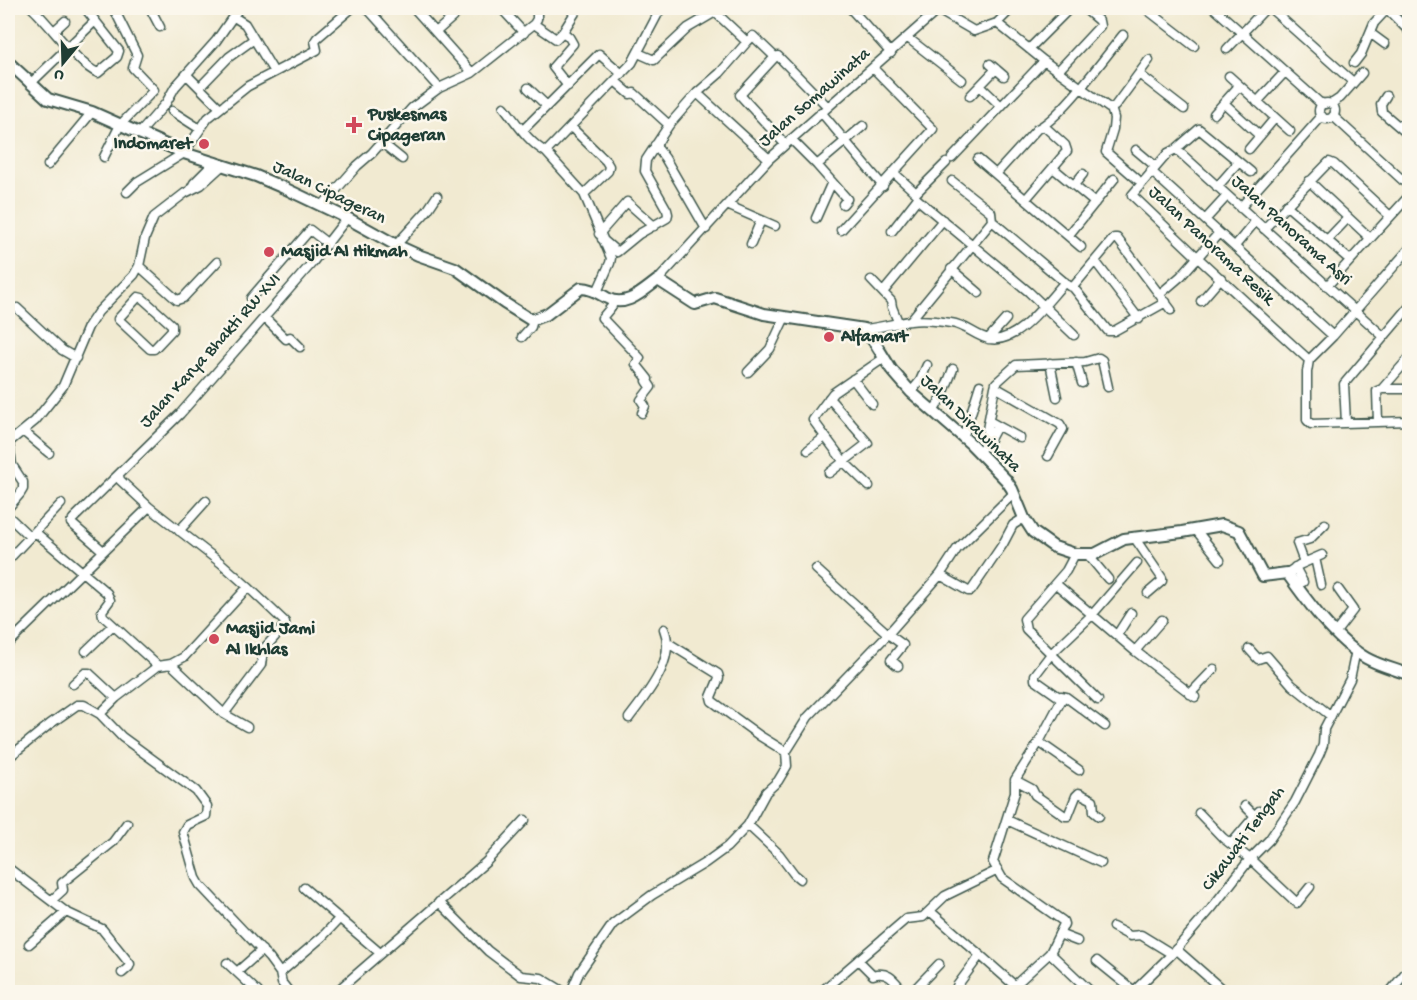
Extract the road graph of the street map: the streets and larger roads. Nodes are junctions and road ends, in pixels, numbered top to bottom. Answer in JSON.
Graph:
{"nodes":[{"id":1,"x":84,"y":8,"type":"edge"},
{"id":2,"x":116,"y":8,"type":"edge"},
{"id":3,"x":150,"y":8,"type":"edge"},
{"id":4,"x":239,"y":8,"type":"edge"},
{"id":5,"x":352,"y":8,"type":"edge"},
{"id":6,"x":367,"y":8,"type":"edge"},
{"id":7,"x":414,"y":8,"type":"edge"},
{"id":8,"x":463,"y":8,"type":"edge"},
{"id":9,"x":501,"y":8,"type":"edge"},
{"id":10,"x":537,"y":8,"type":"edge"},
{"id":11,"x":578,"y":8,"type":"edge"},
{"id":12,"x":661,"y":8,"type":"edge"},
{"id":13,"x":850,"y":8,"type":"edge"},
{"id":14,"x":1012,"y":8,"type":"edge"},
{"id":15,"x":1070,"y":8,"type":"edge"},
{"id":16,"x":1084,"y":8,"type":"edge"},
{"id":17,"x":1145,"y":8,"type":"edge"},
{"id":18,"x":1214,"y":8,"type":"edge"},
{"id":19,"x":1268,"y":8,"type":"edge"},
{"id":20,"x":1387,"y":8,"type":"edge"},
{"id":21,"x":37,"y":9,"type":"edge"},
{"id":22,"x":939,"y":9,"type":"edge"},
{"id":23,"x":719,"y":10,"type":"edge"},
{"id":24,"x":238,"y":19,"type":"junction"},
{"id":25,"x":64,"y":21,"type":"dead end"},
{"id":26,"x":95,"y":21,"type":"junction"},
{"id":27,"x":997,"y":23,"type":"junction"},
{"id":28,"x":534,"y":24,"type":"junction"},
{"id":29,"x":160,"y":27,"type":"dead end"},
{"id":30,"x":54,"y":31,"type":"junction"},
{"id":31,"x":436,"y":32,"type":"junction"},
{"id":32,"x":563,"y":32,"type":"junction"},
{"id":33,"x":1410,"y":32,"type":"edge"},
{"id":34,"x":524,"y":33,"type":"junction"},
{"id":35,"x":1242,"y":33,"type":"junction"},
{"id":36,"x":1370,"y":33,"type":"junction"},
{"id":37,"x":1123,"y":36,"type":"dead end"},
{"id":38,"x":908,"y":38,"type":"junction"},
{"id":39,"x":254,"y":39,"type":"junction"},
{"id":40,"x":747,"y":42,"type":"junction"},
{"id":41,"x":1385,"y":44,"type":"dead end"},
{"id":42,"x":1194,"y":46,"type":"dead end"},
{"id":43,"x":68,"y":47,"type":"junction"},
{"id":44,"x":1029,"y":49,"type":"junction"},
{"id":45,"x":1227,"y":49,"type":"dead end"},
{"id":46,"x":638,"y":52,"type":"junction"},
{"id":47,"x":891,"y":53,"type":"junction"},
{"id":48,"x":775,"y":57,"type":"junction"},
{"id":49,"x":1149,"y":60,"type":"dead end"},
{"id":50,"x":1044,"y":61,"type":"junction"},
{"id":51,"x":8,"y":62,"type":"edge"},
{"id":52,"x":1353,"y":63,"type":"dead end"},
{"id":53,"x":873,"y":68,"type":"junction"},
{"id":54,"x":1058,"y":70,"type":"junction"},
{"id":55,"x":273,"y":72,"type":"junction"},
{"id":56,"x":1285,"y":72,"type":"junction"},
{"id":57,"x":472,"y":73,"type":"junction"},
{"id":58,"x":1362,"y":73,"type":"dead end"},
{"id":59,"x":622,"y":74,"type":"junction"},
{"id":60,"x":1139,"y":75,"type":"junction"},
{"id":61,"x":1004,"y":76,"type":"dead end"},
{"id":62,"x":1229,"y":76,"type":"dead end"},
{"id":63,"x":189,"y":77,"type":"dead end"},
{"id":64,"x":962,"y":80,"type":"dead end"},
{"id":65,"x":615,"y":81,"type":"junction"},
{"id":66,"x":1353,"y":82,"type":"junction"},
{"id":67,"x":30,"y":84,"type":"junction"},
{"id":68,"x":568,"y":86,"type":"junction"},
{"id":69,"x":980,"y":86,"type":"junction"},
{"id":70,"x":1081,"y":86,"type":"junction"},
{"id":71,"x":1239,"y":86,"type":"junction"},
{"id":72,"x":200,"y":87,"type":"junction"},
{"id":73,"x":440,"y":88,"type":"junction"},
{"id":74,"x":528,"y":88,"type":"dead end"},
{"id":75,"x":697,"y":93,"type":"junction"},
{"id":76,"x":970,"y":96,"type":"dead end"},
{"id":77,"x":1386,"y":96,"type":"dead end"},
{"id":78,"x":1257,"y":102,"type":"junction"},
{"id":79,"x":1224,"y":103,"type":"junction"},
{"id":80,"x":547,"y":106,"type":"junction"},
{"id":81,"x":1001,"y":106,"type":"junction"},
{"id":82,"x":504,"y":107,"type":"dead end"},
{"id":83,"x":220,"y":108,"type":"junction"},
{"id":84,"x":1111,"y":108,"type":"junction"},
{"id":85,"x":1184,"y":109,"type":"dead end"},
{"id":86,"x":824,"y":110,"type":"junction"},
{"id":87,"x":172,"y":111,"type":"dead end"},
{"id":88,"x":1326,"y":111,"type":"junction"},
{"id":89,"x":92,"y":112,"type":"junction"},
{"id":90,"x":1214,"y":114,"type":"dead end"},
{"id":91,"x":1275,"y":118,"type":"junction"},
{"id":92,"x":120,"y":125,"type":"junction"},
{"id":93,"x":669,"y":125,"type":"junction"},
{"id":94,"x":863,"y":126,"type":"dead end"},
{"id":95,"x":1044,"y":126,"type":"junction"},
{"id":96,"x":571,"y":128,"type":"junction"},
{"id":97,"x":200,"y":129,"type":"junction"},
{"id":98,"x":523,"y":130,"type":"junction"},
{"id":99,"x":1290,"y":131,"type":"dead end"},
{"id":100,"x":139,"y":134,"type":"junction"},
{"id":101,"x":1260,"y":136,"type":"junction"},
{"id":102,"x":1410,"y":136,"type":"edge"},
{"id":103,"x":788,"y":141,"type":"junction"},
{"id":104,"x":381,"y":142,"type":"junction"},
{"id":105,"x":844,"y":142,"type":"junction"},
{"id":106,"x":655,"y":145,"type":"junction"},
{"id":107,"x":1249,"y":149,"type":"dead end"},
{"id":108,"x":1137,"y":150,"type":"dead end"},
{"id":109,"x":1176,"y":150,"type":"junction"},
{"id":110,"x":546,"y":152,"type":"junction"},
{"id":111,"x":184,"y":153,"type":"junction"},
{"id":112,"x":104,"y":157,"type":"dead end"},
{"id":113,"x":402,"y":159,"type":"dead end"},
{"id":114,"x":769,"y":159,"type":"junction"},
{"id":115,"x":978,"y":159,"type":"dead end"},
{"id":116,"x":1239,"y":162,"type":"junction"},
{"id":117,"x":219,"y":164,"type":"junction"},
{"id":118,"x":48,"y":165,"type":"dead end"},
{"id":119,"x":817,"y":165,"type":"junction"},
{"id":120,"x":1053,"y":168,"type":"junction"},
{"id":121,"x":1153,"y":169,"type":"junction"},
{"id":122,"x":1251,"y":172,"type":"dead end"},
{"id":123,"x":894,"y":173,"type":"junction"},
{"id":124,"x":996,"y":174,"type":"junction"},
{"id":125,"x":1083,"y":174,"type":"dead end"},
{"id":126,"x":1113,"y":179,"type":"dead end"},
{"id":127,"x":1137,"y":179,"type":"dead end"},
{"id":128,"x":952,"y":181,"type":"dead end"},
{"id":129,"x":1309,"y":181,"type":"junction"},
{"id":130,"x":832,"y":182,"type":"junction"},
{"id":131,"x":1074,"y":185,"type":"junction"},
{"id":132,"x":883,"y":186,"type":"junction"},
{"id":133,"x":1217,"y":187,"type":"junction"},
{"id":134,"x":1410,"y":187,"type":"edge"},
{"id":135,"x":127,"y":192,"type":"dead end"},
{"id":136,"x":584,"y":194,"type":"junction"},
{"id":137,"x":1410,"y":195,"type":"edge"},
{"id":138,"x":437,"y":196,"type":"dead end"},
{"id":139,"x":1227,"y":196,"type":"junction"},
{"id":140,"x":1026,"y":199,"type":"junction"},
{"id":141,"x":1095,"y":203,"type":"junction"},
{"id":142,"x":843,"y":204,"type":"dead end"},
{"id":143,"x":727,"y":205,"type":"junction"},
{"id":144,"x":1286,"y":205,"type":"junction"},
{"id":145,"x":322,"y":207,"type":"junction"},
{"id":146,"x":1240,"y":208,"type":"junction"},
{"id":147,"x":1390,"y":216,"type":"junction"},
{"id":148,"x":347,"y":218,"type":"junction"},
{"id":149,"x":816,"y":218,"type":"dead end"},
{"id":150,"x":1348,"y":218,"type":"junction"},
{"id":151,"x":761,"y":220,"type":"junction"},
{"id":152,"x":943,"y":220,"type":"junction"},
{"id":153,"x":992,"y":220,"type":"junction"},
{"id":154,"x":1205,"y":220,"type":"junction"},
{"id":155,"x":1255,"y":222,"type":"junction"},
{"id":156,"x":654,"y":226,"type":"junction"},
{"id":157,"x":776,"y":226,"type":"dead end"},
{"id":158,"x":706,"y":228,"type":"junction"},
{"id":159,"x":1264,"y":229,"type":"junction"},
{"id":160,"x":841,"y":230,"type":"dead end"},
{"id":161,"x":892,"y":231,"type":"dead end"},
{"id":162,"x":1219,"y":233,"type":"junction"},
{"id":163,"x":600,"y":236,"type":"junction"},
{"id":164,"x":1068,"y":236,"type":"junction"},
{"id":165,"x":1370,"y":238,"type":"junction"},
{"id":166,"x":1327,"y":240,"type":"junction"},
{"id":167,"x":328,"y":244,"type":"junction"},
{"id":168,"x":751,"y":244,"type":"dead end"},
{"id":169,"x":973,"y":244,"type":"junction"},
{"id":170,"x":396,"y":245,"type":"junction"},
{"id":171,"x":1235,"y":246,"type":"junction"},
{"id":172,"x":1081,"y":247,"type":"dead end"},
{"id":173,"x":1410,"y":248,"type":"edge"},
{"id":174,"x":1198,"y":258,"type":"junction"},
{"id":175,"x":1350,"y":260,"type":"junction"},
{"id":176,"x":1095,"y":261,"type":"junction"},
{"id":177,"x":217,"y":262,"type":"dead end"},
{"id":178,"x":139,"y":266,"type":"junction"},
{"id":179,"x":951,"y":269,"type":"junction"},
{"id":180,"x":1221,"y":278,"type":"junction"},
{"id":181,"x":658,"y":280,"type":"junction"},
{"id":182,"x":871,"y":280,"type":"dead end"},
{"id":183,"x":1065,"y":282,"type":"junction"},
{"id":184,"x":1327,"y":286,"type":"junction"},
{"id":185,"x":1073,"y":287,"type":"junction"},
{"id":186,"x":884,"y":291,"type":"junction"},
{"id":187,"x":120,"y":292,"type":"junction"},
{"id":188,"x":597,"y":292,"type":"junction"},
{"id":189,"x":979,"y":293,"type":"dead end"},
{"id":190,"x":1160,"y":294,"type":"junction"},
{"id":191,"x":251,"y":298,"type":"dead end"},
{"id":192,"x":612,"y":301,"type":"junction"},
{"id":193,"x":1201,"y":301,"type":"dead end"},
{"id":194,"x":130,"y":304,"type":"junction"},
{"id":195,"x":1044,"y":305,"type":"junction"},
{"id":196,"x":1410,"y":306,"type":"edge"},
{"id":197,"x":17,"y":308,"type":"dead end"},
{"id":198,"x":1354,"y":310,"type":"junction"},
{"id":199,"x":264,"y":317,"type":"junction"},
{"id":200,"x":785,"y":317,"type":"junction"},
{"id":201,"x":1006,"y":319,"type":"dead end"},
{"id":202,"x":1139,"y":319,"type":"junction"},
{"id":203,"x":533,"y":320,"type":"junction"},
{"id":204,"x":910,"y":321,"type":"junction"},
{"id":205,"x":899,"y":324,"type":"junction"},
{"id":206,"x":1074,"y":335,"type":"dead end"},
{"id":207,"x":870,"y":336,"type":"junction"},
{"id":208,"x":1333,"y":336,"type":"junction"},
{"id":209,"x":1383,"y":336,"type":"junction"},
{"id":210,"x":522,"y":338,"type":"dead end"},
{"id":211,"x":988,"y":339,"type":"junction"},
{"id":212,"x":300,"y":347,"type":"dead end"},
{"id":213,"x":1410,"y":357,"type":"edge"},
{"id":214,"x":76,"y":358,"type":"junction"},
{"id":215,"x":884,"y":358,"type":"junction"},
{"id":216,"x":1309,"y":360,"type":"junction"},
{"id":217,"x":1076,"y":362,"type":"junction"},
{"id":218,"x":1050,"y":363,"type":"junction"},
{"id":219,"x":927,"y":365,"type":"dead end"},
{"id":220,"x":953,"y":369,"type":"dead end"},
{"id":221,"x":748,"y":372,"type":"dead end"},
{"id":222,"x":853,"y":379,"type":"junction"},
{"id":223,"x":1082,"y":383,"type":"dead end"},
{"id":224,"x":980,"y":385,"type":"dead end"},
{"id":225,"x":995,"y":387,"type":"junction"},
{"id":226,"x":1108,"y":387,"type":"dead end"},
{"id":227,"x":1410,"y":388,"type":"edge"},
{"id":228,"x":1382,"y":389,"type":"junction"},
{"id":229,"x":911,"y":392,"type":"junction"},
{"id":230,"x":1057,"y":397,"type":"dead end"},
{"id":231,"x":829,"y":398,"type":"junction"},
{"id":232,"x":872,"y":404,"type":"dead end"},
{"id":233,"x":933,"y":412,"type":"junction"},
{"id":234,"x":642,"y":413,"type":"dead end"},
{"id":235,"x":1410,"y":421,"type":"edge"},
{"id":236,"x":1378,"y":422,"type":"junction"},
{"id":237,"x":993,"y":423,"type":"junction"},
{"id":238,"x":1346,"y":423,"type":"junction"},
{"id":239,"x":24,"y":432,"type":"junction"},
{"id":240,"x":825,"y":437,"type":"junction"},
{"id":241,"x":963,"y":438,"type":"junction"},
{"id":242,"x":1020,"y":438,"type":"dead end"},
{"id":243,"x":8,"y":443,"type":"edge"},
{"id":244,"x":982,"y":449,"type":"junction"},
{"id":245,"x":808,"y":450,"type":"dead end"},
{"id":246,"x":49,"y":453,"type":"dead end"},
{"id":247,"x":1048,"y":456,"type":"dead end"},
{"id":248,"x":844,"y":462,"type":"junction"},
{"id":249,"x":829,"y":474,"type":"dead end"},
{"id":250,"x":119,"y":476,"type":"junction"},
{"id":251,"x":869,"y":486,"type":"dead end"},
{"id":252,"x":1014,"y":493,"type":"junction"},
{"id":253,"x":206,"y":501,"type":"dead end"},
{"id":254,"x":61,"y":504,"type":"dead end"},
{"id":255,"x":149,"y":507,"type":"junction"},
{"id":256,"x":8,"y":508,"type":"edge"},
{"id":257,"x":8,"y":516,"type":"edge"},
{"id":258,"x":1024,"y":518,"type":"junction"},
{"id":259,"x":1325,"y":524,"type":"dead end"},
{"id":260,"x":1196,"y":530,"type":"junction"},
{"id":261,"x":179,"y":531,"type":"junction"},
{"id":262,"x":33,"y":535,"type":"junction"},
{"id":263,"x":1134,"y":537,"type":"junction"},
{"id":264,"x":102,"y":550,"type":"junction"},
{"id":265,"x":1075,"y":554,"type":"junction"},
{"id":266,"x":1089,"y":555,"type":"junction"},
{"id":267,"x":8,"y":560,"type":"edge"},
{"id":268,"x":1220,"y":560,"type":"dead end"},
{"id":269,"x":1304,"y":562,"type":"junction"},
{"id":270,"x":1137,"y":563,"type":"dead end"},
{"id":271,"x":816,"y":569,"type":"dead end"},
{"id":272,"x":1291,"y":570,"type":"junction"},
{"id":273,"x":80,"y":572,"type":"junction"},
{"id":274,"x":940,"y":575,"type":"junction"},
{"id":275,"x":1108,"y":579,"type":"dead end"},
{"id":276,"x":1303,"y":582,"type":"dead end"},
{"id":277,"x":1056,"y":584,"type":"junction"},
{"id":278,"x":1321,"y":585,"type":"dead end"},
{"id":279,"x":248,"y":587,"type":"junction"},
{"id":280,"x":1338,"y":589,"type":"dead end"},
{"id":281,"x":1148,"y":593,"type":"dead end"},
{"id":282,"x":1131,"y":613,"type":"dead end"},
{"id":283,"x":1092,"y":615,"type":"junction"},
{"id":284,"x":1162,"y":620,"type":"dead end"},
{"id":285,"x":113,"y":625,"type":"junction"},
{"id":286,"x":664,"y":629,"type":"dead end"},
{"id":287,"x":1336,"y":632,"type":"junction"},
{"id":288,"x":888,"y":634,"type":"junction"},
{"id":289,"x":1117,"y":635,"type":"junction"},
{"id":290,"x":668,"y":643,"type":"junction"},
{"id":291,"x":8,"y":644,"type":"edge"},
{"id":292,"x":1249,"y":649,"type":"dead end"},
{"id":293,"x":1356,"y":650,"type":"junction"},
{"id":294,"x":86,"y":651,"type":"dead end"},
{"id":295,"x":1135,"y":651,"type":"junction"},
{"id":296,"x":1051,"y":654,"type":"junction"},
{"id":297,"x":171,"y":664,"type":"junction"},
{"id":298,"x":158,"y":666,"type":"junction"},
{"id":299,"x":898,"y":666,"type":"dead end"},
{"id":300,"x":1214,"y":669,"type":"dead end"},
{"id":301,"x":1410,"y":675,"type":"edge"},
{"id":302,"x":73,"y":684,"type":"dead end"},
{"id":303,"x":1061,"y":696,"type":"junction"},
{"id":304,"x":116,"y":698,"type":"junction"},
{"id":305,"x":1098,"y":700,"type":"dead end"},
{"id":306,"x":100,"y":714,"type":"junction"},
{"id":307,"x":224,"y":714,"type":"junction"},
{"id":308,"x":1331,"y":716,"type":"junction"},
{"id":309,"x":629,"y":718,"type":"dead end"},
{"id":310,"x":1105,"y":726,"type":"dead end"},
{"id":311,"x":247,"y":727,"type":"dead end"},
{"id":312,"x":1038,"y":742,"type":"junction"},
{"id":313,"x":786,"y":752,"type":"junction"},
{"id":314,"x":8,"y":758,"type":"edge"},
{"id":315,"x":1079,"y":770,"type":"dead end"},
{"id":316,"x":1015,"y":780,"type":"junction"},
{"id":317,"x":1245,"y":806,"type":"dead end"},
{"id":318,"x":1199,"y":813,"type":"dead end"},
{"id":319,"x":1099,"y":816,"type":"dead end"},
{"id":320,"x":525,"y":820,"type":"dead end"},
{"id":321,"x":1007,"y":820,"type":"junction"},
{"id":322,"x":127,"y":823,"type":"dead end"},
{"id":323,"x":748,"y":825,"type":"junction"},
{"id":324,"x":1231,"y":844,"type":"junction"},
{"id":325,"x":1250,"y":859,"type":"junction"},
{"id":326,"x":1101,"y":863,"type":"dead end"},
{"id":327,"x":8,"y":868,"type":"edge"},
{"id":328,"x":998,"y":870,"type":"junction"},
{"id":329,"x":800,"y":879,"type":"dead end"},
{"id":330,"x":1310,"y":887,"type":"dead end"},
{"id":331,"x":304,"y":888,"type":"dead end"},
{"id":332,"x":52,"y":900,"type":"junction"},
{"id":333,"x":439,"y":902,"type":"junction"},
{"id":334,"x":66,"y":912,"type":"junction"},
{"id":335,"x":931,"y":912,"type":"junction"},
{"id":336,"x":339,"y":919,"type":"junction"},
{"id":337,"x":1113,"y":927,"type":"dead end"},
{"id":338,"x":1059,"y":934,"type":"junction"},
{"id":339,"x":1077,"y":941,"type":"dead end"},
{"id":340,"x":29,"y":944,"type":"dead end"},
{"id":341,"x":262,"y":950,"type":"junction"},
{"id":342,"x":1174,"y":952,"type":"junction"},
{"id":343,"x":380,"y":953,"type":"junction"},
{"id":344,"x":1050,"y":953,"type":"junction"},
{"id":345,"x":980,"y":955,"type":"junction"},
{"id":346,"x":858,"y":960,"type":"junction"},
{"id":347,"x":1096,"y":961,"type":"dead end"},
{"id":348,"x":227,"y":963,"type":"dead end"},
{"id":349,"x":939,"y":964,"type":"dead end"},
{"id":350,"x":237,"y":972,"type":"junction"},
{"id":351,"x":1408,"y":972,"type":"edge"},
{"id":352,"x":122,"y":973,"type":"dead end"},
{"id":353,"x":280,"y":973,"type":"junction"},
{"id":354,"x":1014,"y":986,"type":"junction"},
{"id":355,"x":1134,"y":992,"type":"edge"},
{"id":356,"x":258,"y":993,"type":"edge"},
{"id":357,"x":289,"y":993,"type":"edge"},
{"id":358,"x":336,"y":993,"type":"edge"},
{"id":359,"x":564,"y":993,"type":"edge"},
{"id":360,"x":571,"y":993,"type":"edge"},
{"id":361,"x":821,"y":993,"type":"edge"},
{"id":362,"x":904,"y":993,"type":"edge"},
{"id":363,"x":912,"y":993,"type":"edge"},
{"id":364,"x":961,"y":993,"type":"edge"},
{"id":365,"x":1022,"y":993,"type":"edge"},
{"id":366,"x":1091,"y":993,"type":"edge"},
{"id":367,"x":1225,"y":993,"type":"edge"},
{"id":368,"x":1390,"y":993,"type":"edge"}],
"edges":[{"from":1,"to":26,"type":"street"},
{"from":2,"to":92,"type":"street"},
{"from":3,"to":29,"type":"street"},
{"from":4,"to":24,"type":"street"},
{"from":5,"to":55,"type":"street"},
{"from":6,"to":73,"type":"street"},
{"from":7,"to":31,"type":"street"},
{"from":8,"to":31,"type":"street"},
{"from":9,"to":34,"type":"street"},
{"from":10,"to":28,"type":"street"},
{"from":11,"to":32,"type":"street"},
{"from":12,"to":46,"type":"street"},
{"from":13,"to":47,"type":"street"},
{"from":14,"to":27,"type":"street"},
{"from":15,"to":44,"type":"street"},
{"from":16,"to":54,"type":"street"},
{"from":17,"to":42,"type":"street"},
{"from":18,"to":35,"type":"street"},
{"from":19,"to":35,"type":"street"},
{"from":19,"to":66,"type":"street"},
{"from":20,"to":33,"type":"street"},
{"from":20,"to":36,"type":"street"},
{"from":21,"to":30,"type":"street"},
{"from":22,"to":27,"type":"street","name":"Jalan Somawinata"},
{"from":22,"to":38,"type":"street","name":"Jalan Somawinata"},
{"from":23,"to":40,"type":"street"},
{"from":23,"to":46,"type":"street"},
{"from":24,"to":39,"type":"street"},
{"from":24,"to":100,"type":"street"},
{"from":25,"to":30,"type":"street"},
{"from":26,"to":43,"type":"street"},
{"from":26,"to":43,"type":"street"},
{"from":27,"to":44,"type":"street"},
{"from":28,"to":32,"type":"street"},
{"from":28,"to":34,"type":"street"},
{"from":30,"to":43,"type":"street"},
{"from":31,"to":57,"type":"street"},
{"from":32,"to":68,"type":"street"},
{"from":34,"to":57,"type":"street"},
{"from":35,"to":45,"type":"street"},
{"from":35,"to":56,"type":"street"},
{"from":36,"to":41,"type":"street"},
{"from":36,"to":52,"type":"street"},
{"from":37,"to":70,"type":"street"},
{"from":38,"to":47,"type":"street","name":"Jalan Somawinata"},
{"from":38,"to":64,"type":"street"},
{"from":39,"to":55,"type":"street"},
{"from":39,"to":72,"type":"street"},
{"from":40,"to":48,"type":"street"},
{"from":40,"to":75,"type":"street"},
{"from":43,"to":67,"type":"street"},
{"from":44,"to":50,"type":"street"},
{"from":46,"to":59,"type":"street"},
{"from":47,"to":53,"type":"street","name":"Jalan Somawinata"},
{"from":48,"to":86,"type":"street"},
{"from":48,"to":103,"type":"street"},
{"from":49,"to":60,"type":"street"},
{"from":50,"to":54,"type":"street"},
{"from":50,"to":81,"type":"street"},
{"from":51,"to":67,"type":"street","name":"Jalan Cipageran"},
{"from":53,"to":86,"type":"street","name":"Jalan Somawinata"},
{"from":53,"to":123,"type":"street"},
{"from":54,"to":70,"type":"street"},
{"from":55,"to":83,"type":"street"},
{"from":56,"to":78,"type":"street"},
{"from":56,"to":88,"type":"street"},
{"from":57,"to":73,"type":"street"},
{"from":58,"to":66,"type":"street"},
{"from":59,"to":65,"type":"street"},
{"from":59,"to":68,"type":"street"},
{"from":60,"to":84,"type":"street"},
{"from":60,"to":85,"type":"street"},
{"from":61,"to":69,"type":"street"},
{"from":62,"to":71,"type":"street"},
{"from":63,"to":72,"type":"street"},
{"from":65,"to":93,"type":"street"},
{"from":65,"to":96,"type":"street"},
{"from":66,"to":88,"type":"street"},
{"from":67,"to":89,"type":"street","name":"Jalan Cipageran"},
{"from":68,"to":80,"type":"street"},
{"from":69,"to":76,"type":"street"},
{"from":69,"to":81,"type":"street"},
{"from":70,"to":84,"type":"street"},
{"from":70,"to":95,"type":"street"},
{"from":71,"to":78,"type":"street"},
{"from":71,"to":79,"type":"street"},
{"from":72,"to":83,"type":"street"},
{"from":73,"to":104,"type":"street"},
{"from":74,"to":80,"type":"street"},
{"from":75,"to":93,"type":"street"},
{"from":75,"to":114,"type":"street"},
{"from":77,"to":102,"type":"street"},
{"from":78,"to":91,"type":"street"},
{"from":79,"to":90,"type":"street"},
{"from":79,"to":101,"type":"street"},
{"from":80,"to":98,"type":"street"},
{"from":81,"to":123,"type":"street"},
{"from":82,"to":98,"type":"street"},
{"from":83,"to":97,"type":"street"},
{"from":84,"to":127,"type":"street"},
{"from":86,"to":103,"type":"street","name":"Jalan Somawinata"},
{"from":86,"to":105,"type":"street"},
{"from":87,"to":97,"type":"street"},
{"from":88,"to":134,"type":"street"},
{"from":88,"to":146,"type":"street"},
{"from":89,"to":92,"type":"street","name":"Jalan Cipageran"},
{"from":89,"to":118,"type":"street"},
{"from":91,"to":99,"type":"street"},
{"from":91,"to":101,"type":"street"},
{"from":92,"to":100,"type":"street","name":"Jalan Cipageran"},
{"from":92,"to":112,"type":"street"},
{"from":93,"to":106,"type":"street"},
{"from":94,"to":105,"type":"street"},
{"from":95,"to":120,"type":"street"},
{"from":95,"to":124,"type":"street"},
{"from":96,"to":110,"type":"street"},
{"from":96,"to":136,"type":"street"},
{"from":97,"to":111,"type":"street"},
{"from":98,"to":110,"type":"street"},
{"from":100,"to":111,"type":"street","name":"Jalan Cipageran"},
{"from":101,"to":107,"type":"street"},
{"from":103,"to":114,"type":"street","name":"Jalan Somawinata"},
{"from":103,"to":119,"type":"street"},
{"from":104,"to":113,"type":"street"},
{"from":104,"to":145,"type":"street"},
{"from":105,"to":119,"type":"street"},
{"from":105,"to":132,"type":"street"},
{"from":106,"to":156,"type":"street"},
{"from":106,"to":158,"type":"street"},
{"from":108,"to":121,"type":"street"},
{"from":109,"to":116,"type":"street","name":"Jalan Panorama Resik"},
{"from":109,"to":121,"type":"street","name":"Jalan Panorama Resik"},
{"from":109,"to":133,"type":"street","name":"Jalan Panorama Asri"},
{"from":110,"to":136,"type":"street"},
{"from":111,"to":117,"type":"street","name":"Jalan Cipageran"},
{"from":111,"to":135,"type":"street"},
{"from":114,"to":143,"type":"street","name":"Jalan Somawinata"},
{"from":115,"to":124,"type":"street"},
{"from":116,"to":122,"type":"street"},
{"from":116,"to":133,"type":"street"},
{"from":117,"to":145,"type":"street","name":"Jalan Cipageran"},
{"from":117,"to":178,"type":"street"},
{"from":119,"to":130,"type":"street"},
{"from":120,"to":131,"type":"street"},
{"from":120,"to":140,"type":"street"},
{"from":121,"to":154,"type":"street"},
{"from":121,"to":174,"type":"street","name":"Jalan Panorama Resik"},
{"from":123,"to":132,"type":"street"},
{"from":124,"to":140,"type":"street"},
{"from":125,"to":131,"type":"street"},
{"from":126,"to":141,"type":"street"},
{"from":128,"to":153,"type":"street"},
{"from":129,"to":144,"type":"street"},
{"from":129,"to":147,"type":"street"},
{"from":129,"to":150,"type":"street"},
{"from":130,"to":142,"type":"street"},
{"from":130,"to":149,"type":"street"},
{"from":131,"to":141,"type":"street"},
{"from":132,"to":160,"type":"street"},
{"from":133,"to":139,"type":"street","name":"Jalan Panorama Asri"},
{"from":136,"to":163,"type":"street"},
{"from":137,"to":147,"type":"street"},
{"from":138,"to":170,"type":"street"},
{"from":139,"to":146,"type":"street","name":"Jalan Panorama Asri"},
{"from":139,"to":154,"type":"street"},
{"from":140,"to":164,"type":"street"},
{"from":141,"to":164,"type":"street"},
{"from":143,"to":151,"type":"street"},
{"from":143,"to":158,"type":"street","name":"Jalan Somawinata"},
{"from":144,"to":159,"type":"street"},
{"from":144,"to":166,"type":"street"},
{"from":145,"to":148,"type":"street","name":"Jalan Cipageran"},
{"from":146,"to":155,"type":"street","name":"Jalan Panorama Asri"},
{"from":147,"to":165,"type":"street"},
{"from":148,"to":167,"type":"street","name":"Jalan Karya Bhakti RW XVI"},
{"from":148,"to":170,"type":"street","name":"Jalan Cipageran"},
{"from":150,"to":165,"type":"street"},
{"from":150,"to":166,"type":"street"},
{"from":151,"to":157,"type":"street"},
{"from":151,"to":168,"type":"street"},
{"from":152,"to":161,"type":"street"},
{"from":152,"to":169,"type":"street"},
{"from":152,"to":186,"type":"street"},
{"from":153,"to":169,"type":"street"},
{"from":153,"to":183,"type":"street"},
{"from":154,"to":162,"type":"street"},
{"from":155,"to":159,"type":"street","name":"Jalan Panorama Asri"},
{"from":155,"to":171,"type":"street"},
{"from":156,"to":163,"type":"street"},
{"from":156,"to":163,"type":"street"},
{"from":158,"to":181,"type":"street","name":"Jalan Somawinata"},
{"from":159,"to":184,"type":"street","name":"Jalan Panorama Asri"},
{"from":162,"to":171,"type":"street"},
{"from":162,"to":174,"type":"street"},
{"from":163,"to":188,"type":"street"},
{"from":164,"to":172,"type":"street"},
{"from":165,"to":175,"type":"street"},
{"from":166,"to":175,"type":"street"},
{"from":167,"to":191,"type":"street"},
{"from":167,"to":199,"type":"street","name":"Jalan Karya Bhakti RW XVI"},
{"from":169,"to":179,"type":"street"},
{"from":169,"to":195,"type":"street"},
{"from":170,"to":203,"type":"street","name":"Jalan Cipageran"},
{"from":171,"to":208,"type":"street"},
{"from":173,"to":198,"type":"street"},
{"from":174,"to":180,"type":"street","name":"Jalan Panorama Resik"},
{"from":174,"to":190,"type":"street"},
{"from":175,"to":184,"type":"street"},
{"from":176,"to":185,"type":"street"},
{"from":176,"to":190,"type":"street"},
{"from":176,"to":202,"type":"street"},
{"from":177,"to":178,"type":"street"},
{"from":178,"to":187,"type":"street"},
{"from":179,"to":189,"type":"street"},
{"from":179,"to":204,"type":"street"},
{"from":180,"to":193,"type":"street"},
{"from":180,"to":216,"type":"street","name":"Jalan Panorama Resik"},
{"from":181,"to":192,"type":"street"},
{"from":181,"to":200,"type":"street"},
{"from":182,"to":186,"type":"street"},
{"from":183,"to":185,"type":"street"},
{"from":183,"to":195,"type":"street"},
{"from":184,"to":198,"type":"street","name":"Jalan Panorama Asri"},
{"from":185,"to":202,"type":"street"},
{"from":186,"to":205,"type":"street"},
{"from":187,"to":194,"type":"street"},
{"from":187,"to":214,"type":"street"},
{"from":188,"to":192,"type":"street"},
{"from":188,"to":203,"type":"street"},
{"from":190,"to":202,"type":"street"},
{"from":192,"to":234,"type":"street"},
{"from":194,"to":194,"type":"street"},
{"from":195,"to":206,"type":"street"},
{"from":195,"to":211,"type":"street"},
{"from":196,"to":209,"type":"street"},
{"from":197,"to":214,"type":"street"},
{"from":198,"to":208,"type":"street"},
{"from":198,"to":209,"type":"street","name":"Jalan Panorama Asri"},
{"from":199,"to":212,"type":"street"},
{"from":199,"to":250,"type":"street","name":"Jalan Karya Bhakti RW XVI"},
{"from":200,"to":207,"type":"street"},
{"from":200,"to":221,"type":"street"},
{"from":201,"to":211,"type":"street"},
{"from":203,"to":210,"type":"street"},
{"from":204,"to":205,"type":"street"},
{"from":204,"to":211,"type":"street"},
{"from":205,"to":207,"type":"street"},
{"from":207,"to":215,"type":"street","name":"Jalan Dirawinata"},
{"from":208,"to":216,"type":"street"},
{"from":209,"to":238,"type":"street"},
{"from":213,"to":228,"type":"street"},
{"from":214,"to":239,"type":"street"},
{"from":215,"to":222,"type":"street"},
{"from":215,"to":229,"type":"street","name":"Jalan Dirawinata"},
{"from":216,"to":238,"type":"street"},
{"from":217,"to":218,"type":"street"},
{"from":217,"to":223,"type":"street"},
{"from":217,"to":226,"type":"street"},
{"from":218,"to":225,"type":"street"},
{"from":218,"to":230,"type":"street"},
{"from":219,"to":229,"type":"street"},
{"from":220,"to":233,"type":"street"},
{"from":222,"to":231,"type":"street"},
{"from":222,"to":232,"type":"street"},
{"from":224,"to":241,"type":"street"},
{"from":225,"to":237,"type":"street"},
{"from":225,"to":247,"type":"street"},
{"from":227,"to":228,"type":"street"},
{"from":228,"to":236,"type":"street"},
{"from":229,"to":233,"type":"street","name":"Jalan Dirawinata"},
{"from":231,"to":240,"type":"street"},
{"from":231,"to":248,"type":"street"},
{"from":233,"to":241,"type":"street","name":"Jalan Dirawinata"},
{"from":235,"to":236,"type":"street"},
{"from":236,"to":238,"type":"street"},
{"from":237,"to":242,"type":"street"},
{"from":237,"to":244,"type":"street"},
{"from":239,"to":243,"type":"street"},
{"from":239,"to":246,"type":"street"},
{"from":240,"to":245,"type":"street"},
{"from":240,"to":248,"type":"street"},
{"from":241,"to":244,"type":"street","name":"Jalan Dirawinata"},
{"from":243,"to":256,"type":"street"},
{"from":244,"to":252,"type":"street","name":"Jalan Dirawinata"},
{"from":248,"to":249,"type":"street"},
{"from":248,"to":251,"type":"street"},
{"from":250,"to":255,"type":"street"},
{"from":250,"to":264,"type":"street","name":"Jalan Karya Bhakti RW XVI"},
{"from":252,"to":258,"type":"street","name":"Jalan Dirawinata"},
{"from":252,"to":274,"type":"street"},
{"from":253,"to":261,"type":"street"},
{"from":254,"to":262,"type":"street"},
{"from":255,"to":261,"type":"street"},
{"from":255,"to":264,"type":"street"},
{"from":257,"to":262,"type":"street"},
{"from":258,"to":265,"type":"street","name":"Jalan Dirawinata"},
{"from":258,"to":274,"type":"street"},
{"from":259,"to":269,"type":"street"},
{"from":260,"to":263,"type":"street","name":"Jalan Dirawinata"},
{"from":260,"to":268,"type":"street"},
{"from":260,"to":272,"type":"street","name":"Jalan Dirawinata"},
{"from":261,"to":279,"type":"street"},
{"from":262,"to":267,"type":"street"},
{"from":262,"to":273,"type":"street"},
{"from":263,"to":266,"type":"street","name":"Jalan Dirawinata"},
{"from":263,"to":281,"type":"street"},
{"from":264,"to":273,"type":"street"},
{"from":265,"to":266,"type":"street","name":"Jalan Dirawinata"},
{"from":265,"to":277,"type":"street"},
{"from":266,"to":275,"type":"street"},
{"from":269,"to":272,"type":"street"},
{"from":269,"to":278,"type":"street"},
{"from":270,"to":283,"type":"street"},
{"from":271,"to":288,"type":"street"},
{"from":272,"to":276,"type":"street"},
{"from":272,"to":287,"type":"street"},
{"from":273,"to":285,"type":"street"},
{"from":273,"to":291,"type":"street"},
{"from":274,"to":288,"type":"street"},
{"from":277,"to":283,"type":"street"},
{"from":277,"to":296,"type":"street"},
{"from":279,"to":297,"type":"street"},
{"from":279,"to":307,"type":"street"},
{"from":280,"to":287,"type":"street"},
{"from":282,"to":289,"type":"street"},
{"from":283,"to":289,"type":"street"},
{"from":283,"to":296,"type":"street"},
{"from":284,"to":295,"type":"street"},
{"from":285,"to":294,"type":"street"},
{"from":285,"to":298,"type":"street"},
{"from":286,"to":290,"type":"street"},
{"from":287,"to":293,"type":"street"},
{"from":288,"to":299,"type":"street"},
{"from":288,"to":313,"type":"street"},
{"from":289,"to":295,"type":"street"},
{"from":290,"to":309,"type":"street"},
{"from":290,"to":313,"type":"street"},
{"from":292,"to":308,"type":"street"},
{"from":293,"to":301,"type":"street"},
{"from":293,"to":308,"type":"street","name":"Cikawati Tengah"},
{"from":295,"to":300,"type":"street"},
{"from":296,"to":303,"type":"street"},
{"from":296,"to":305,"type":"street"},
{"from":297,"to":298,"type":"street"},
{"from":297,"to":307,"type":"street"},
{"from":298,"to":304,"type":"street"},
{"from":302,"to":304,"type":"street"},
{"from":303,"to":310,"type":"street"},
{"from":303,"to":312,"type":"street"},
{"from":304,"to":306,"type":"street"},
{"from":306,"to":314,"type":"street"},
{"from":306,"to":341,"type":"street"},
{"from":307,"to":311,"type":"street"},
{"from":308,"to":325,"type":"street","name":"Cikawati Tengah"},
{"from":312,"to":315,"type":"street"},
{"from":312,"to":316,"type":"street"},
{"from":313,"to":323,"type":"street"},
{"from":316,"to":319,"type":"street"},
{"from":316,"to":321,"type":"street"},
{"from":317,"to":324,"type":"street"},
{"from":318,"to":324,"type":"street"},
{"from":320,"to":333,"type":"street"},
{"from":321,"to":326,"type":"street"},
{"from":321,"to":328,"type":"street"},
{"from":322,"to":332,"type":"street"},
{"from":323,"to":329,"type":"street"},
{"from":323,"to":360,"type":"street"},
{"from":324,"to":325,"type":"street"},
{"from":325,"to":330,"type":"street"},
{"from":325,"to":342,"type":"street","name":"Cikawati Tengah"},
{"from":327,"to":332,"type":"street"},
{"from":328,"to":335,"type":"street"},
{"from":328,"to":338,"type":"street"},
{"from":331,"to":336,"type":"street"},
{"from":332,"to":334,"type":"street"},
{"from":333,"to":343,"type":"street"},
{"from":333,"to":359,"type":"street"},
{"from":334,"to":340,"type":"street"},
{"from":334,"to":352,"type":"street"},
{"from":335,"to":345,"type":"street"},
{"from":335,"to":346,"type":"street"},
{"from":336,"to":343,"type":"street"},
{"from":336,"to":353,"type":"street"},
{"from":337,"to":342,"type":"street"},
{"from":338,"to":339,"type":"street"},
{"from":338,"to":344,"type":"street"},
{"from":341,"to":350,"type":"street"},
{"from":341,"to":353,"type":"street"},
{"from":342,"to":355,"type":"street","name":"Cikawati Tengah"},
{"from":342,"to":367,"type":"street"},
{"from":343,"to":358,"type":"street"},
{"from":344,"to":354,"type":"street"},
{"from":344,"to":366,"type":"street"},
{"from":345,"to":354,"type":"street"},
{"from":345,"to":364,"type":"street"},
{"from":346,"to":361,"type":"street"},
{"from":346,"to":362,"type":"street"},
{"from":347,"to":355,"type":"street"},
{"from":348,"to":350,"type":"street"},
{"from":349,"to":363,"type":"street"},
{"from":350,"to":356,"type":"street"},
{"from":351,"to":368,"type":"street"},
{"from":353,"to":357,"type":"street"},
{"from":354,"to":365,"type":"street"}]}
